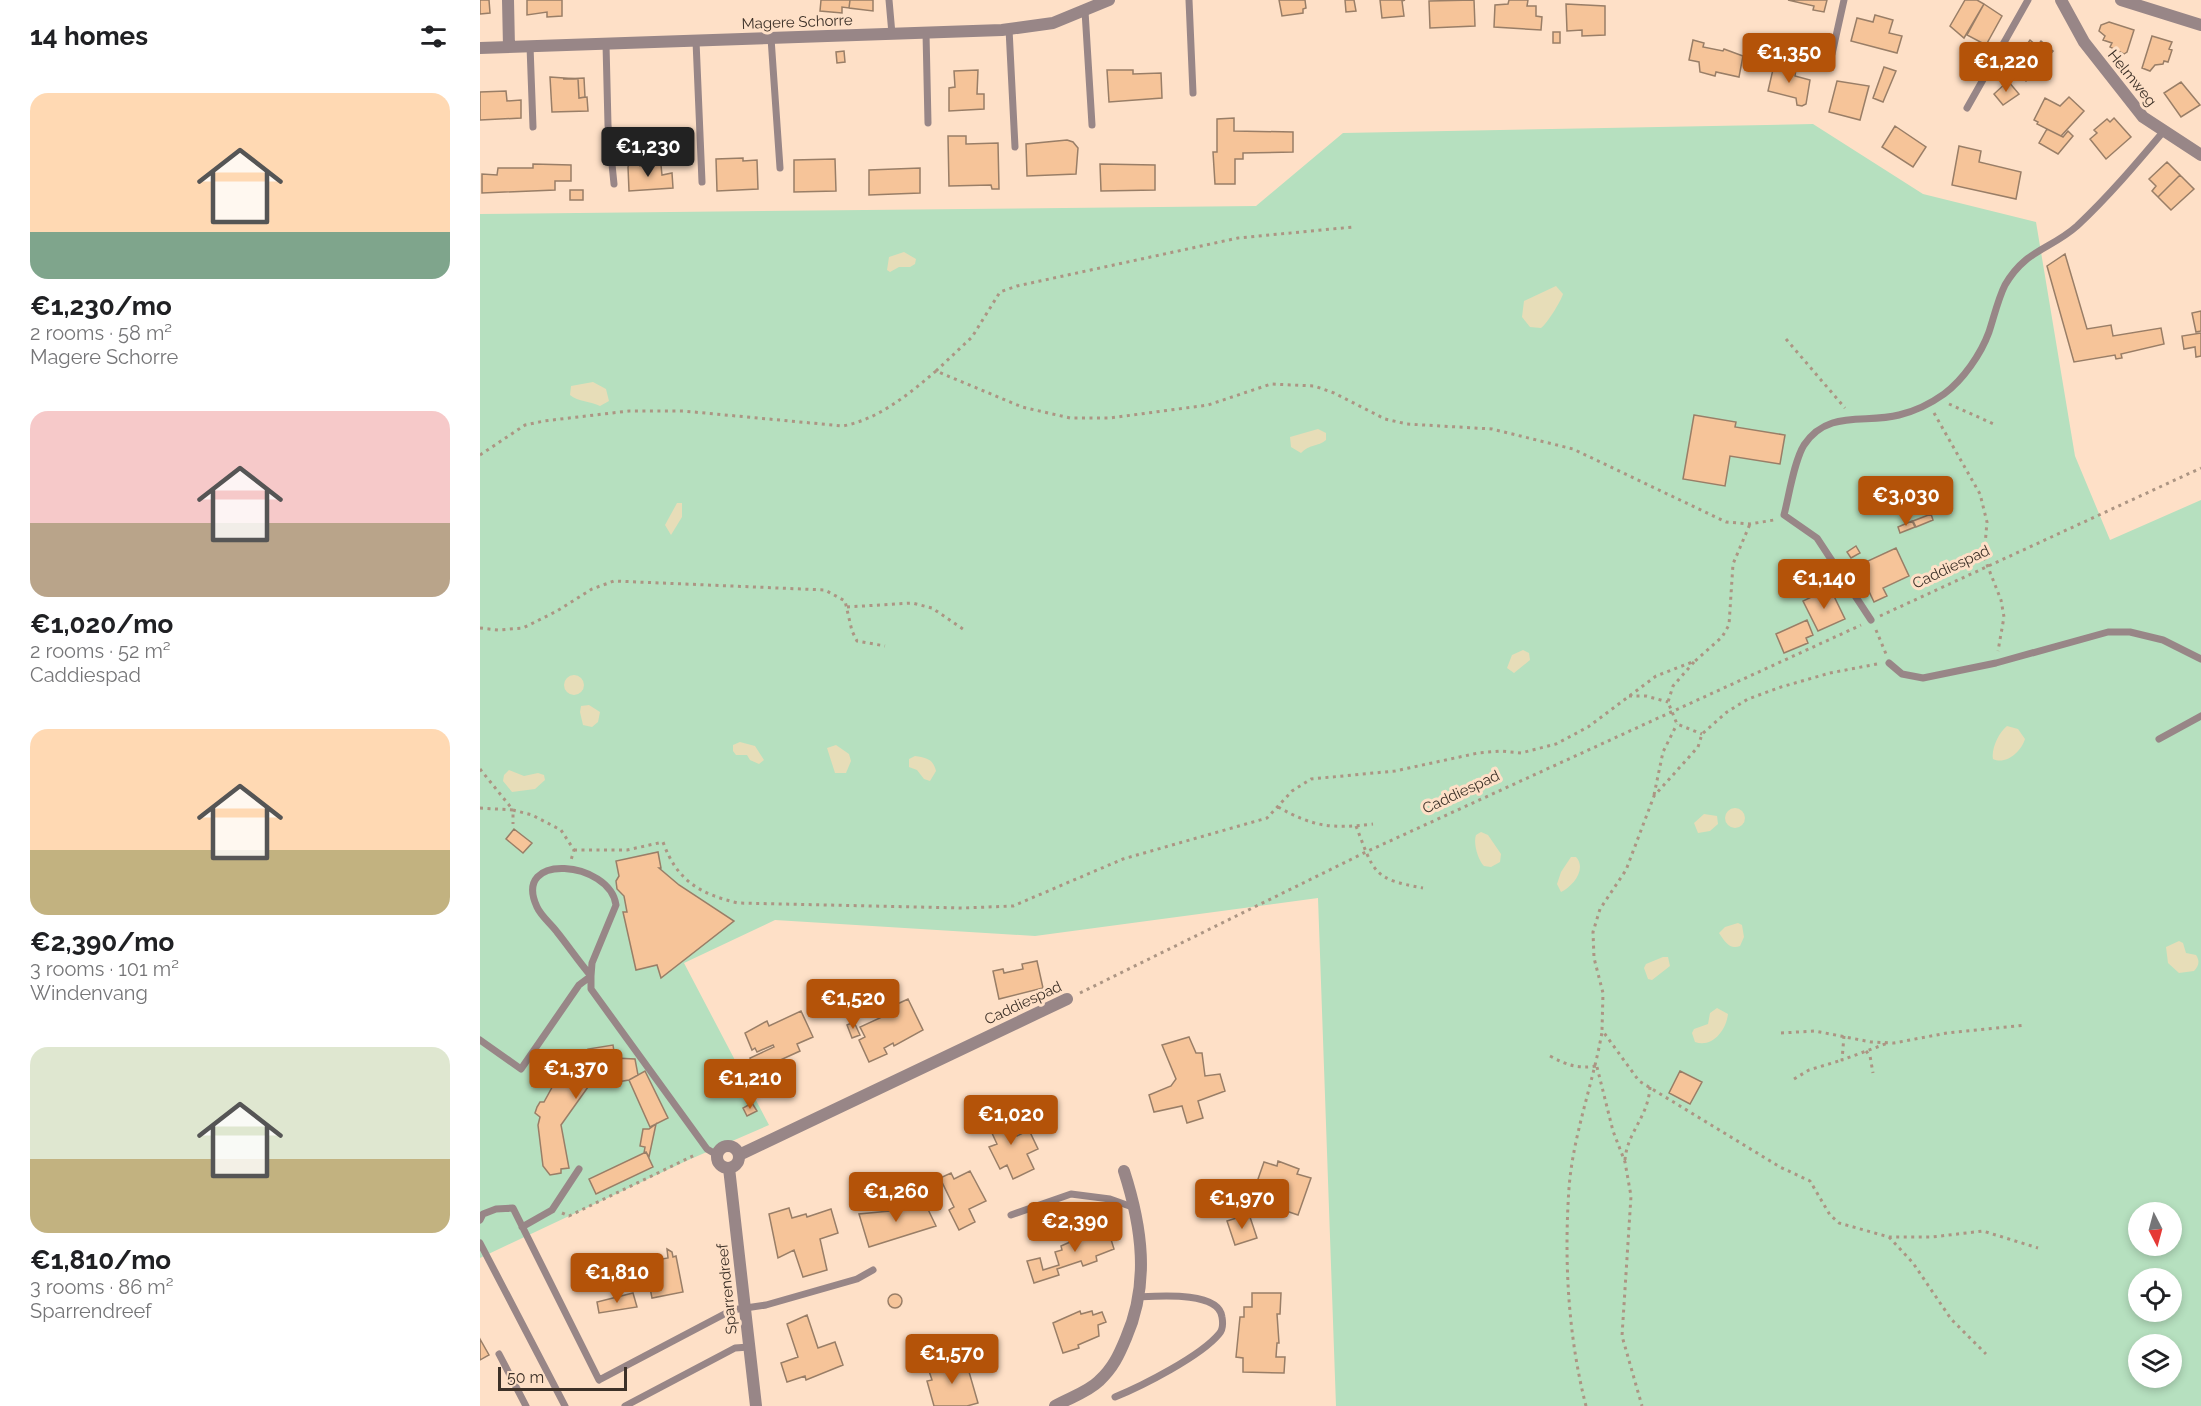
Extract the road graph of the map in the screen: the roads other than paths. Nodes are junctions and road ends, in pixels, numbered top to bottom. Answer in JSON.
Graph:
{"nodes":[{"id":1,"x":508,"y":0,"type":"edge"},
{"id":2,"x":889,"y":0,"type":"edge"},
{"id":3,"x":1109,"y":0,"type":"edge"},
{"id":4,"x":1189,"y":0,"type":"edge"},
{"id":5,"x":1844,"y":0,"type":"edge"},
{"id":6,"x":2028,"y":0,"type":"edge"},
{"id":7,"x":2061,"y":0,"type":"edge"},
{"id":8,"x":2121,"y":0,"type":"edge"},
{"id":9,"x":1085,"y":11,"type":"junction"},
{"id":10,"x":2201,"y":25,"type":"edge"},
{"id":11,"x":1009,"y":29,"type":"junction"},
{"id":12,"x":926,"y":33,"type":"junction"},
{"id":13,"x":892,"y":34,"type":"junction"},
{"id":14,"x":771,"y":38,"type":"junction"},
{"id":15,"x":696,"y":40,"type":"junction"},
{"id":16,"x":606,"y":44,"type":"junction"},
{"id":17,"x":530,"y":46,"type":"junction"},
{"id":18,"x":509,"y":47,"type":"junction"},
{"id":19,"x":480,"y":48,"type":"edge"},
{"id":20,"x":1832,"y":54,"type":"dead end"},
{"id":21,"x":1193,"y":93,"type":"dead end"},
{"id":22,"x":1967,"y":108,"type":"dead end"},
{"id":23,"x":928,"y":123,"type":"dead end"},
{"id":24,"x":1092,"y":125,"type":"dead end"},
{"id":25,"x":533,"y":127,"type":"dead end"},
{"id":26,"x":2163,"y":132,"type":"junction"},
{"id":27,"x":1015,"y":147,"type":"dead end"},
{"id":28,"x":2201,"y":155,"type":"edge"},
{"id":29,"x":780,"y":168,"type":"dead end"},
{"id":30,"x":702,"y":182,"type":"dead end"},
{"id":31,"x":615,"y":184,"type":"dead end"},
{"id":32,"x":1871,"y":620,"type":"road end"},
{"id":33,"x":2201,"y":659,"type":"edge"},
{"id":34,"x":1889,"y":663,"type":"road end"},
{"id":35,"x":2201,"y":716,"type":"edge"},
{"id":36,"x":2159,"y":739,"type":"dead end"},
{"id":37,"x":591,"y":976,"type":"junction"},
{"id":38,"x":1067,"y":999,"type":"road end"},
{"id":39,"x":480,"y":1040,"type":"edge"},
{"id":40,"x":712,"y":1152,"type":"junction"},
{"id":41,"x":739,"y":1155,"type":"junction"},
{"id":42,"x":729,"y":1168,"type":"junction"},
{"id":43,"x":579,"y":1169,"type":"dead end"},
{"id":44,"x":1124,"y":1171,"type":"dead end"},
{"id":45,"x":1136,"y":1208,"type":"junction"},
{"id":46,"x":1011,"y":1215,"type":"dead end"},
{"id":47,"x":480,"y":1220,"type":"edge"},
{"id":48,"x":522,"y":1227,"type":"junction"},
{"id":49,"x":480,"y":1242,"type":"edge"},
{"id":50,"x":873,"y":1270,"type":"dead end"},
{"id":51,"x":1138,"y":1297,"type":"junction"},
{"id":52,"x":744,"y":1309,"type":"junction"},
{"id":53,"x":749,"y":1347,"type":"junction"},
{"id":54,"x":499,"y":1354,"type":"dead end"},
{"id":55,"x":1115,"y":1397,"type":"dead end"},
{"id":56,"x":753,"y":1405,"type":"edge"},
{"id":57,"x":526,"y":1406,"type":"edge"},
{"id":58,"x":565,"y":1406,"type":"edge"},
{"id":59,"x":625,"y":1406,"type":"edge"},
{"id":60,"x":1055,"y":1406,"type":"edge"}],
"edges":[{"from":1,"to":18,"type":"street"},
{"from":2,"to":13,"type":"lane"},
{"from":3,"to":9,"type":"street","name":"Magere Schorre"},
{"from":4,"to":21,"type":"lane"},
{"from":5,"to":20,"type":"lane"},
{"from":6,"to":22,"type":"lane"},
{"from":7,"to":26,"type":"street","name":"Helmweg"},
{"from":8,"to":10,"type":"street"},
{"from":9,"to":11,"type":"street","name":"Magere Schorre"},
{"from":9,"to":24,"type":"lane"},
{"from":11,"to":12,"type":"street","name":"Magere Schorre"},
{"from":11,"to":27,"type":"lane"},
{"from":12,"to":13,"type":"street","name":"Magere Schorre"},
{"from":12,"to":23,"type":"lane"},
{"from":13,"to":14,"type":"street","name":"Magere Schorre"},
{"from":14,"to":15,"type":"street","name":"Magere Schorre"},
{"from":14,"to":29,"type":"lane"},
{"from":15,"to":16,"type":"street","name":"Magere Schorre"},
{"from":15,"to":30,"type":"lane"},
{"from":16,"to":17,"type":"street","name":"Magere Schorre"},
{"from":16,"to":31,"type":"lane"},
{"from":17,"to":18,"type":"street","name":"Magere Schorre"},
{"from":17,"to":25,"type":"lane"},
{"from":18,"to":19,"type":"street","name":"Magere Schorre"},
{"from":26,"to":28,"type":"street","name":"Helmweg"},
{"from":26,"to":32,"type":"lane"},
{"from":33,"to":34,"type":"lane"},
{"from":35,"to":36,"type":"lane"},
{"from":37,"to":37,"type":"lane"},
{"from":37,"to":39,"type":"lane"},
{"from":37,"to":40,"type":"lane"},
{"from":38,"to":41,"type":"street","name":"Caddiespad"},
{"from":40,"to":41,"type":"street"},
{"from":40,"to":42,"type":"street"},
{"from":41,"to":42,"type":"street"},
{"from":42,"to":52,"type":"street","name":"Sparrendreef"},
{"from":43,"to":48,"type":"lane"},
{"from":44,"to":45,"type":"street"},
{"from":45,"to":46,"type":"lane"},
{"from":45,"to":51,"type":"street"},
{"from":47,"to":48,"type":"lane"},
{"from":48,"to":52,"type":"lane"},
{"from":49,"to":58,"type":"lane"},
{"from":50,"to":52,"type":"lane"},
{"from":51,"to":55,"type":"lane"},
{"from":51,"to":60,"type":"street"},
{"from":52,"to":53,"type":"street","name":"Sparrendreef"},
{"from":53,"to":56,"type":"street","name":"Sparrendreef"},
{"from":53,"to":59,"type":"lane"},
{"from":54,"to":57,"type":"lane"}]}
